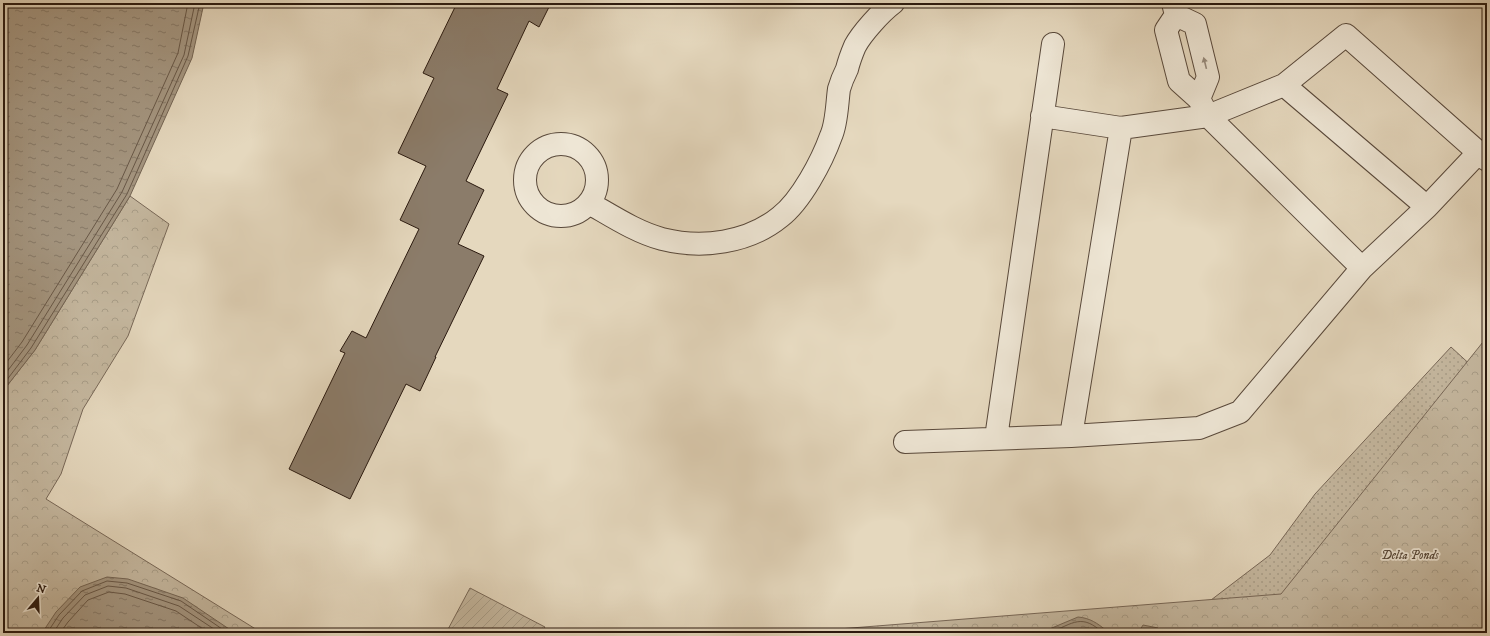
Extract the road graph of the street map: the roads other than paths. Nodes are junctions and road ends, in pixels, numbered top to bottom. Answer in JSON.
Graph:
{"nodes":[{"id":1,"x":893,"y":3,"type":"edge"},
{"id":2,"x":1175,"y":9,"type":"edge"},
{"id":3,"x":1053,"y":44,"type":"dead end"},
{"id":4,"x":1284,"y":85,"type":"junction"},
{"id":5,"x":1204,"y":108,"type":"junction"},
{"id":6,"x":1042,"y":116,"type":"junction"},
{"id":7,"x":1121,"y":128,"type":"junction"},
{"id":8,"x":1483,"y":157,"type":"edge"},
{"id":9,"x":589,"y":204,"type":"dead end"},
{"id":10,"x":1427,"y":207,"type":"junction"},
{"id":11,"x":1362,"y":268,"type":"junction"},
{"id":12,"x":1071,"y":436,"type":"junction"},
{"id":13,"x":996,"y":438,"type":"junction"},
{"id":14,"x":905,"y":442,"type":"dead end"}],
"edges":[{"from":1,"to":9,"type":"lane"},
{"from":5,"to":2,"type":"lane","one_way":true},
{"from":2,"to":5,"type":"lane"},
{"from":3,"to":6,"type":"lane"},
{"from":4,"to":5,"type":"lane"},
{"from":4,"to":8,"type":"lane"},
{"from":4,"to":10,"type":"lane"},
{"from":5,"to":7,"type":"lane"},
{"from":5,"to":11,"type":"lane"},
{"from":6,"to":7,"type":"lane"},
{"from":6,"to":13,"type":"lane"},
{"from":7,"to":12,"type":"lane"},
{"from":8,"to":10,"type":"lane"},
{"from":10,"to":11,"type":"lane"},
{"from":11,"to":12,"type":"lane"},
{"from":12,"to":13,"type":"lane"},
{"from":13,"to":14,"type":"lane"}]}
